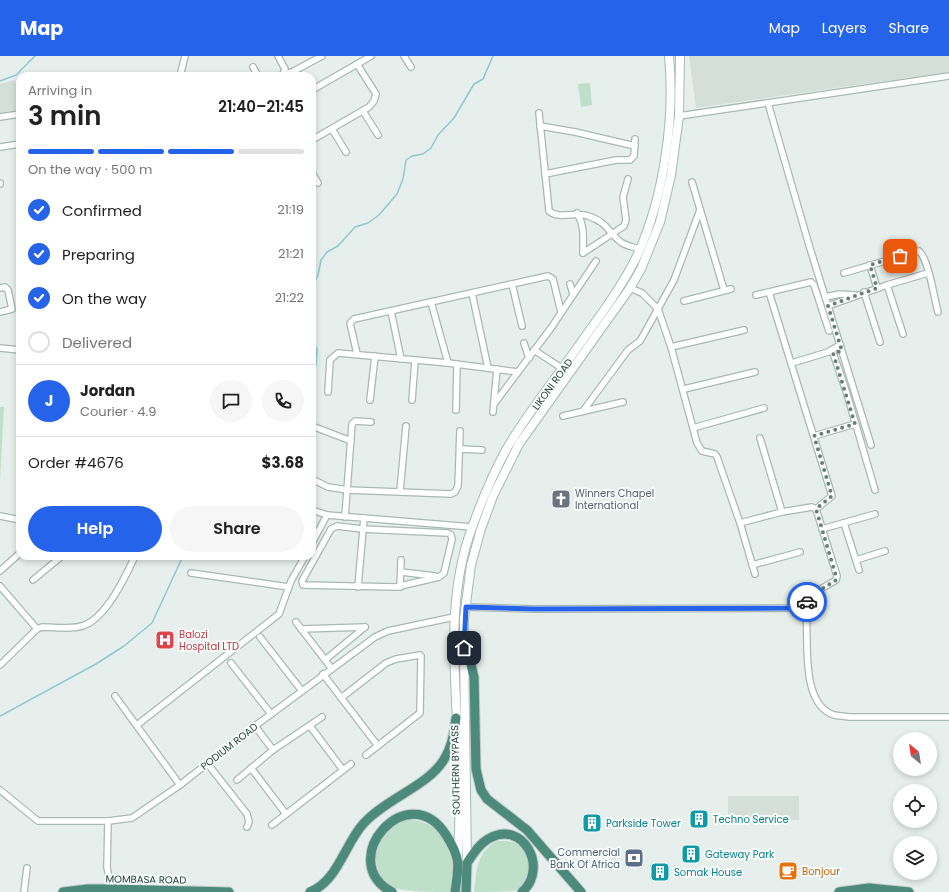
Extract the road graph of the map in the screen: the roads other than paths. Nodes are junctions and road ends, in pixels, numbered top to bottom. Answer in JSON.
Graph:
{"nodes":[{"id":1,"x":185,"y":56,"type":"edge"},
{"id":2,"x":278,"y":56,"type":"edge"},
{"id":3,"x":322,"y":56,"type":"edge"},
{"id":4,"x":371,"y":56,"type":"edge"},
{"id":5,"x":404,"y":56,"type":"edge"},
{"id":6,"x":669,"y":56,"type":"edge"},
{"id":7,"x":680,"y":56,"type":"edge"},
{"id":8,"x":357,"y":64,"type":"junction"},
{"id":9,"x":253,"y":66,"type":"dead end"},
{"id":10,"x":411,"y":67,"type":"dead end"},
{"id":11,"x":181,"y":72,"type":"edge"},
{"id":12,"x":256,"y":72,"type":"edge"},
{"id":13,"x":283,"y":72,"type":"edge"},
{"id":14,"x":291,"y":72,"type":"edge"},
{"id":15,"x":949,"y":76,"type":"edge"},
{"id":16,"x":316,"y":88,"type":"edge"},
{"id":17,"x":768,"y":103,"type":"junction"},
{"id":18,"x":363,"y":110,"type":"junction"},
{"id":19,"x":539,"y":114,"type":"dead end"},
{"id":20,"x":16,"y":115,"type":"edge"},
{"id":21,"x":679,"y":116,"type":"junction"},
{"id":22,"x":0,"y":117,"type":"edge"},
{"id":23,"x":540,"y":126,"type":"junction"},
{"id":24,"x":332,"y":129,"type":"junction"},
{"id":25,"x":378,"y":135,"type":"dead end"},
{"id":26,"x":316,"y":138,"type":"edge"},
{"id":27,"x":635,"y":139,"type":"dead end"},
{"id":28,"x":16,"y":145,"type":"edge"},
{"id":29,"x":635,"y":146,"type":"junction"},
{"id":30,"x":0,"y":147,"type":"edge"},
{"id":31,"x":346,"y":152,"type":"dead end"},
{"id":32,"x":545,"y":174,"type":"junction"},
{"id":33,"x":628,"y":179,"type":"dead end"},
{"id":34,"x":316,"y":180,"type":"edge"},
{"id":35,"x":692,"y":182,"type":"dead end"},
{"id":36,"x":318,"y":183,"type":"dead end"},
{"id":37,"x":700,"y":210,"type":"junction"},
{"id":38,"x":577,"y":213,"type":"junction"},
{"id":39,"x":613,"y":233,"type":"junction"},
{"id":40,"x":639,"y":249,"type":"junction"},
{"id":41,"x":596,"y":261,"type":"dead end"},
{"id":42,"x":870,"y":265,"type":"junction"},
{"id":43,"x":844,"y":272,"type":"dead end"},
{"id":44,"x":928,"y":273,"type":"junction"},
{"id":45,"x":512,"y":284,"type":"junction"},
{"id":46,"x":570,"y":284,"type":"dead end"},
{"id":47,"x":887,"y":285,"type":"junction"},
{"id":48,"x":0,"y":288,"type":"edge"},
{"id":49,"x":630,"y":288,"type":"junction"},
{"id":50,"x":877,"y":288,"type":"junction"},
{"id":51,"x":731,"y":289,"type":"dead end"},
{"id":52,"x":724,"y":290,"type":"junction"},
{"id":53,"x":769,"y":292,"type":"junction"},
{"id":54,"x":864,"y":292,"type":"junction"},
{"id":55,"x":472,"y":293,"type":"junction"},
{"id":56,"x":573,"y":294,"type":"junction"},
{"id":57,"x":756,"y":295,"type":"dead end"},
{"id":58,"x":855,"y":295,"type":"junction"},
{"id":59,"x":825,"y":297,"type":"junction"},
{"id":60,"x":684,"y":301,"type":"dead end"},
{"id":61,"x":431,"y":302,"type":"junction"},
{"id":62,"x":828,"y":306,"type":"junction"},
{"id":63,"x":658,"y":309,"type":"junction"},
{"id":64,"x":391,"y":311,"type":"junction"},
{"id":65,"x":0,"y":312,"type":"edge"},
{"id":66,"x":561,"y":312,"type":"junction"},
{"id":67,"x":938,"y":312,"type":"dead end"},
{"id":68,"x":522,"y":326,"type":"dead end"},
{"id":69,"x":744,"y":330,"type":"dead end"},
{"id":70,"x":829,"y":331,"type":"dead end"},
{"id":71,"x":903,"y":334,"type":"dead end"},
{"id":72,"x":880,"y":342,"type":"dead end"},
{"id":73,"x":524,"y":343,"type":"dead end"},
{"id":74,"x":840,"y":344,"type":"junction"},
{"id":75,"x":671,"y":347,"type":"junction"},
{"id":76,"x":0,"y":348,"type":"edge"},
{"id":77,"x":16,"y":350,"type":"edge"},
{"id":78,"x":534,"y":350,"type":"junction"},
{"id":79,"x":842,"y":351,"type":"junction"},
{"id":80,"x":830,"y":353,"type":"junction"},
{"id":81,"x":357,"y":354,"type":"junction"},
{"id":82,"x":374,"y":356,"type":"junction"},
{"id":83,"x":529,"y":358,"type":"junction"},
{"id":84,"x":400,"y":359,"type":"junction"},
{"id":85,"x":415,"y":360,"type":"junction"},
{"id":86,"x":448,"y":363,"type":"junction"},
{"id":87,"x":792,"y":363,"type":"junction"},
{"id":88,"x":457,"y":364,"type":"junction"},
{"id":89,"x":488,"y":368,"type":"junction"},
{"id":90,"x":498,"y":369,"type":"junction"},
{"id":91,"x":563,"y":369,"type":"junction"},
{"id":92,"x":518,"y":372,"type":"junction"},
{"id":93,"x":755,"y":372,"type":"dead end"},
{"id":94,"x":684,"y":389,"type":"junction"},
{"id":95,"x":328,"y":392,"type":"dead end"},
{"id":96,"x":370,"y":400,"type":"dead end"},
{"id":97,"x":412,"y":400,"type":"dead end"},
{"id":98,"x":624,"y":402,"type":"dead end"},
{"id":99,"x":494,"y":404,"type":"junction"},
{"id":100,"x":764,"y":408,"type":"dead end"},
{"id":101,"x":456,"y":410,"type":"dead end"},
{"id":102,"x":584,"y":411,"type":"junction"},
{"id":103,"x":493,"y":412,"type":"dead end"},
{"id":104,"x":563,"y":416,"type":"dead end"},
{"id":105,"x":371,"y":422,"type":"dead end"},
{"id":106,"x":855,"y":424,"type":"junction"},
{"id":107,"x":406,"y":426,"type":"dead end"},
{"id":108,"x":316,"y":428,"type":"edge"},
{"id":109,"x":693,"y":428,"type":"junction"},
{"id":110,"x":460,"y":431,"type":"dead end"},
{"id":111,"x":814,"y":436,"type":"junction"},
{"id":112,"x":760,"y":438,"type":"dead end"},
{"id":113,"x":351,"y":441,"type":"junction"},
{"id":114,"x":871,"y":445,"type":"dead end"},
{"id":115,"x":460,"y":449,"type":"junction"},
{"id":116,"x":482,"y":450,"type":"dead end"},
{"id":117,"x":316,"y":481,"type":"edge"},
{"id":118,"x":348,"y":490,"type":"junction"},
{"id":119,"x":875,"y":490,"type":"dead end"},
{"id":120,"x":400,"y":491,"type":"junction"},
{"id":121,"x":816,"y":509,"type":"junction"},
{"id":122,"x":316,"y":512,"type":"edge"},
{"id":123,"x":782,"y":512,"type":"junction"},
{"id":124,"x":875,"y":514,"type":"dead end"},
{"id":125,"x":0,"y":516,"type":"edge"},
{"id":126,"x":327,"y":516,"type":"junction"},
{"id":127,"x":344,"y":517,"type":"junction"},
{"id":128,"x":364,"y":518,"type":"junction"},
{"id":129,"x":16,"y":519,"type":"edge"},
{"id":130,"x":740,"y":523,"type":"junction"},
{"id":131,"x":844,"y":523,"type":"junction"},
{"id":132,"x":472,"y":527,"type":"junction"},
{"id":133,"x":481,"y":528,"type":"junction"},
{"id":134,"x":362,"y":529,"type":"junction"},
{"id":135,"x":822,"y":529,"type":"junction"},
{"id":136,"x":316,"y":536,"type":"edge"},
{"id":137,"x":885,"y":551,"type":"dead end"},
{"id":138,"x":800,"y":552,"type":"dead end"},
{"id":139,"x":316,"y":556,"type":"edge"},
{"id":140,"x":16,"y":557,"type":"edge"},
{"id":141,"x":56,"y":560,"type":"edge"},
{"id":142,"x":133,"y":560,"type":"edge"},
{"id":143,"x":303,"y":560,"type":"edge"},
{"id":144,"x":314,"y":560,"type":"edge"},
{"id":145,"x":401,"y":560,"type":"dead end"},
{"id":146,"x":856,"y":560,"type":"junction"},
{"id":147,"x":752,"y":565,"type":"junction"},
{"id":148,"x":859,"y":570,"type":"dead end"},
{"id":149,"x":0,"y":571,"type":"edge"},
{"id":150,"x":400,"y":572,"type":"junction"},
{"id":151,"x":191,"y":573,"type":"dead end"},
{"id":152,"x":755,"y":574,"type":"dead end"},
{"id":153,"x":439,"y":577,"type":"junction"},
{"id":154,"x":33,"y":580,"type":"dead end"},
{"id":155,"x":0,"y":586,"type":"edge"},
{"id":156,"x":358,"y":587,"type":"junction"},
{"id":157,"x":400,"y":587,"type":"junction"},
{"id":158,"x":289,"y":588,"type":"junction"},
{"id":159,"x":466,"y":607,"type":"junction"},
{"id":160,"x":801,"y":608,"type":"junction"},
{"id":161,"x":454,"y":617,"type":"junction"},
{"id":162,"x":296,"y":622,"type":"dead end"},
{"id":163,"x":37,"y":629,"type":"junction"},
{"id":164,"x":301,"y":629,"type":"junction"},
{"id":165,"x":260,"y":637,"type":"dead end"},
{"id":166,"x":464,"y":648,"type":"junction"},
{"id":167,"x":0,"y":655,"type":"edge"},
{"id":168,"x":325,"y":660,"type":"junction"},
{"id":169,"x":5,"y":661,"type":"junction"},
{"id":170,"x":231,"y":663,"type":"dead end"},
{"id":171,"x":0,"y":665,"type":"edge"},
{"id":172,"x":332,"y":668,"type":"junction"},
{"id":173,"x":323,"y":674,"type":"junction"},
{"id":174,"x":302,"y":691,"type":"junction"},
{"id":175,"x":115,"y":696,"type":"dead end"},
{"id":176,"x":341,"y":698,"type":"junction"},
{"id":177,"x":271,"y":714,"type":"junction"},
{"id":178,"x":322,"y":717,"type":"dead end"},
{"id":179,"x":949,"y":717,"type":"edge"},
{"id":180,"x":456,"y":718,"type":"junction"},
{"id":181,"x":137,"y":725,"type":"junction"},
{"id":182,"x":255,"y":726,"type":"junction"},
{"id":183,"x":310,"y":726,"type":"junction"},
{"id":184,"x":378,"y":746,"type":"junction"},
{"id":185,"x":273,"y":750,"type":"junction"},
{"id":186,"x":366,"y":755,"type":"dead end"},
{"id":187,"x":207,"y":763,"type":"junction"},
{"id":188,"x":351,"y":764,"type":"dead end"},
{"id":189,"x":252,"y":768,"type":"junction"},
{"id":190,"x":343,"y":770,"type":"junction"},
{"id":191,"x":236,"y":780,"type":"dead end"},
{"id":192,"x":180,"y":785,"type":"junction"},
{"id":193,"x":0,"y":790,"type":"edge"},
{"id":194,"x":286,"y":814,"type":"junction"},
{"id":195,"x":108,"y":821,"type":"junction"},
{"id":196,"x":272,"y":825,"type":"dead end"},
{"id":197,"x":247,"y":827,"type":"dead end"},
{"id":198,"x":458,"y":858,"type":"junction"},
{"id":199,"x":467,"y":863,"type":"junction"},
{"id":200,"x":27,"y":868,"type":"dead end"},
{"id":201,"x":111,"y":889,"type":"junction"},
{"id":202,"x":24,"y":892,"type":"edge"},
{"id":203,"x":63,"y":892,"type":"edge"},
{"id":204,"x":229,"y":892,"type":"edge"},
{"id":205,"x":310,"y":892,"type":"edge"},
{"id":206,"x":392,"y":892,"type":"edge"},
{"id":207,"x":455,"y":892,"type":"edge"},
{"id":208,"x":466,"y":892,"type":"edge"},
{"id":209,"x":522,"y":892,"type":"edge"},
{"id":210,"x":581,"y":892,"type":"edge"},
{"id":211,"x":839,"y":892,"type":"edge"},
{"id":212,"x":909,"y":892,"type":"edge"}],
"edges":[{"from":1,"to":11,"type":"street"},
{"from":2,"to":13,"type":"street"},
{"from":3,"to":14,"type":"street"},
{"from":4,"to":8,"type":"street"},
{"from":5,"to":10,"type":"street"},
{"from":6,"to":40,"type":"main road","name":"LIKONI ROAD"},
{"from":7,"to":21,"type":"main road","name":"LIKONI ROAD"},
{"from":8,"to":16,"type":"street"},
{"from":8,"to":18,"type":"street"},
{"from":9,"to":12,"type":"street"},
{"from":15,"to":17,"type":"street"},
{"from":17,"to":21,"type":"street"},
{"from":17,"to":59,"type":"street"},
{"from":18,"to":24,"type":"street"},
{"from":18,"to":25,"type":"street"},
{"from":19,"to":23,"type":"street"},
{"from":20,"to":22,"type":"street"},
{"from":21,"to":49,"type":"main road","name":"LIKONI ROAD"},
{"from":23,"to":29,"type":"street"},
{"from":23,"to":32,"type":"street"},
{"from":24,"to":26,"type":"street"},
{"from":24,"to":31,"type":"street"},
{"from":27,"to":29,"type":"street"},
{"from":28,"to":30,"type":"street"},
{"from":29,"to":32,"type":"street"},
{"from":32,"to":38,"type":"street"},
{"from":33,"to":39,"type":"street"},
{"from":34,"to":36,"type":"street"},
{"from":35,"to":37,"type":"street"},
{"from":37,"to":52,"type":"street"},
{"from":37,"to":63,"type":"street"},
{"from":38,"to":39,"type":"street"},
{"from":38,"to":39,"type":"street"},
{"from":39,"to":40,"type":"street"},
{"from":40,"to":91,"type":"main road","name":"LIKONI ROAD"},
{"from":41,"to":56,"type":"street"},
{"from":42,"to":43,"type":"street"},
{"from":42,"to":44,"type":"street"},
{"from":42,"to":50,"type":"street"},
{"from":44,"to":47,"type":"street"},
{"from":44,"to":67,"type":"street"},
{"from":45,"to":55,"type":"street"},
{"from":45,"to":66,"type":"street"},
{"from":45,"to":68,"type":"street"},
{"from":46,"to":56,"type":"street"},
{"from":47,"to":50,"type":"street"},
{"from":47,"to":71,"type":"street"},
{"from":48,"to":65,"type":"street"},
{"from":49,"to":63,"type":"street"},
{"from":49,"to":133,"type":"main road","name":"LIKONI ROAD"},
{"from":50,"to":54,"type":"street"},
{"from":51,"to":52,"type":"street"},
{"from":52,"to":60,"type":"street"},
{"from":53,"to":57,"type":"street"},
{"from":53,"to":70,"type":"street"},
{"from":53,"to":87,"type":"street"},
{"from":54,"to":58,"type":"street"},
{"from":54,"to":72,"type":"street"},
{"from":55,"to":61,"type":"street"},
{"from":55,"to":89,"type":"street"},
{"from":56,"to":66,"type":"street"},
{"from":58,"to":59,"type":"street"},
{"from":58,"to":62,"type":"street"},
{"from":59,"to":62,"type":"street"},
{"from":61,"to":64,"type":"street"},
{"from":61,"to":86,"type":"street"},
{"from":62,"to":74,"type":"street"},
{"from":63,"to":75,"type":"street"},
{"from":63,"to":102,"type":"street"},
{"from":64,"to":81,"type":"street"},
{"from":64,"to":84,"type":"street"},
{"from":66,"to":78,"type":"street"},
{"from":69,"to":75,"type":"street"},
{"from":73,"to":83,"type":"street"},
{"from":74,"to":79,"type":"street"},
{"from":74,"to":80,"type":"street"},
{"from":75,"to":94,"type":"street"},
{"from":76,"to":77,"type":"street"},
{"from":78,"to":83,"type":"street"},
{"from":78,"to":91,"type":"street"},
{"from":79,"to":80,"type":"street"},
{"from":79,"to":114,"type":"street"},
{"from":80,"to":87,"type":"street"},
{"from":80,"to":106,"type":"street"},
{"from":81,"to":82,"type":"street"},
{"from":81,"to":95,"type":"street"},
{"from":82,"to":84,"type":"street"},
{"from":82,"to":96,"type":"street"},
{"from":83,"to":92,"type":"street"},
{"from":84,"to":85,"type":"street"},
{"from":85,"to":86,"type":"street"},
{"from":85,"to":97,"type":"street"},
{"from":86,"to":88,"type":"street"},
{"from":87,"to":111,"type":"street"},
{"from":88,"to":89,"type":"street"},
{"from":88,"to":101,"type":"street"},
{"from":89,"to":90,"type":"street"},
{"from":90,"to":92,"type":"street"},
{"from":90,"to":99,"type":"street"},
{"from":91,"to":132,"type":"main road","name":"LIKONI ROAD"},
{"from":92,"to":99,"type":"street"},
{"from":93,"to":94,"type":"street"},
{"from":94,"to":109,"type":"street"},
{"from":98,"to":102,"type":"street"},
{"from":99,"to":103,"type":"street"},
{"from":100,"to":109,"type":"street"},
{"from":102,"to":104,"type":"street"},
{"from":105,"to":113,"type":"street"},
{"from":106,"to":111,"type":"street"},
{"from":106,"to":119,"type":"street"},
{"from":107,"to":120,"type":"street"},
{"from":108,"to":113,"type":"street"},
{"from":109,"to":130,"type":"street"},
{"from":110,"to":115,"type":"street"},
{"from":111,"to":121,"type":"street"},
{"from":112,"to":123,"type":"street"},
{"from":113,"to":118,"type":"street"},
{"from":115,"to":116,"type":"street"},
{"from":115,"to":120,"type":"street"},
{"from":117,"to":118,"type":"street"},
{"from":118,"to":120,"type":"street"},
{"from":118,"to":127,"type":"street"},
{"from":121,"to":123,"type":"street"},
{"from":121,"to":135,"type":"street"},
{"from":122,"to":126,"type":"street"},
{"from":123,"to":130,"type":"street"},
{"from":124,"to":131,"type":"street"},
{"from":125,"to":129,"type":"street"},
{"from":126,"to":127,"type":"street"},
{"from":126,"to":136,"type":"street"},
{"from":127,"to":128,"type":"street"},
{"from":128,"to":132,"type":"street"},
{"from":128,"to":134,"type":"street"},
{"from":130,"to":147,"type":"street"},
{"from":131,"to":135,"type":"street"},
{"from":131,"to":146,"type":"street"},
{"from":132,"to":133,"type":"main road"},
{"from":132,"to":161,"type":"main road","name":"LIKONI ROAD"},
{"from":133,"to":159,"type":"main road","name":"LIKONI ROAD"},
{"from":134,"to":139,"type":"street"},
{"from":134,"to":153,"type":"street"},
{"from":134,"to":156,"type":"street"},
{"from":135,"to":160,"type":"street"},
{"from":137,"to":146,"type":"street"},
{"from":138,"to":147,"type":"street"},
{"from":140,"to":149,"type":"street"},
{"from":141,"to":154,"type":"street"},
{"from":142,"to":163,"type":"street"},
{"from":143,"to":158,"type":"street"},
{"from":144,"to":156,"type":"street"},
{"from":145,"to":150,"type":"street"},
{"from":146,"to":148,"type":"street"},
{"from":147,"to":152,"type":"street"},
{"from":150,"to":153,"type":"street"},
{"from":150,"to":157,"type":"street"},
{"from":151,"to":158,"type":"street"},
{"from":153,"to":157,"type":"street"},
{"from":155,"to":163,"type":"street"},
{"from":156,"to":157,"type":"street"},
{"from":158,"to":181,"type":"street"},
{"from":159,"to":160,"type":"street"},
{"from":159,"to":166,"type":"main road","name":"LIKONI ROAD"},
{"from":160,"to":179,"type":"street"},
{"from":161,"to":172,"type":"street","name":"PODIUM ROAD"},
{"from":161,"to":180,"type":"main road","name":"LIKONI ROAD"},
{"from":162,"to":164,"type":"street"},
{"from":163,"to":169,"type":"street"},
{"from":164,"to":168,"type":"street"},
{"from":164,"to":168,"type":"street"},
{"from":165,"to":174,"type":"street"},
{"from":166,"to":199,"type":"main road","name":"SOUTHERN BYPASS"},
{"from":166,"to":210,"type":"highway"},
{"from":167,"to":169,"type":"street"},
{"from":168,"to":172,"type":"street"},
{"from":169,"to":171,"type":"street"},
{"from":170,"to":177,"type":"street"},
{"from":172,"to":173,"type":"street","name":"PODIUM ROAD"},
{"from":173,"to":174,"type":"street","name":"PODIUM ROAD"},
{"from":173,"to":176,"type":"street"},
{"from":174,"to":177,"type":"street","name":"PODIUM ROAD"},
{"from":175,"to":181,"type":"street"},
{"from":176,"to":184,"type":"street"},
{"from":176,"to":184,"type":"street"},
{"from":177,"to":182,"type":"street","name":"PODIUM ROAD"},
{"from":178,"to":183,"type":"street"},
{"from":180,"to":198,"type":"main road","name":"SOUTHERN BYPASS"},
{"from":180,"to":205,"type":"highway"},
{"from":181,"to":192,"type":"street"},
{"from":182,"to":185,"type":"street"},
{"from":182,"to":187,"type":"street","name":"PODIUM ROAD"},
{"from":183,"to":185,"type":"street"},
{"from":183,"to":190,"type":"street"},
{"from":184,"to":186,"type":"street"},
{"from":185,"to":189,"type":"street"},
{"from":187,"to":192,"type":"street","name":"PODIUM ROAD"},
{"from":187,"to":197,"type":"street"},
{"from":188,"to":190,"type":"street"},
{"from":189,"to":191,"type":"street"},
{"from":189,"to":194,"type":"street"},
{"from":190,"to":194,"type":"street"},
{"from":192,"to":195,"type":"street","name":"PODIUM ROAD"},
{"from":193,"to":195,"type":"street","name":"PODIUM ROAD"},
{"from":194,"to":196,"type":"street"},
{"from":195,"to":201,"type":"street"},
{"from":198,"to":206,"type":"highway"},
{"from":198,"to":207,"type":"highway","name":"SOUTHERN BYPASS"},
{"from":199,"to":208,"type":"highway","name":"SOUTHERN BYPASS"},
{"from":199,"to":209,"type":"highway"},
{"from":200,"to":202,"type":"street"},
{"from":201,"to":203,"type":"highway","name":"MOMBASA ROAD"},
{"from":201,"to":204,"type":"highway","name":"MOMBASA ROAD"},
{"from":211,"to":212,"type":"highway"}]}
